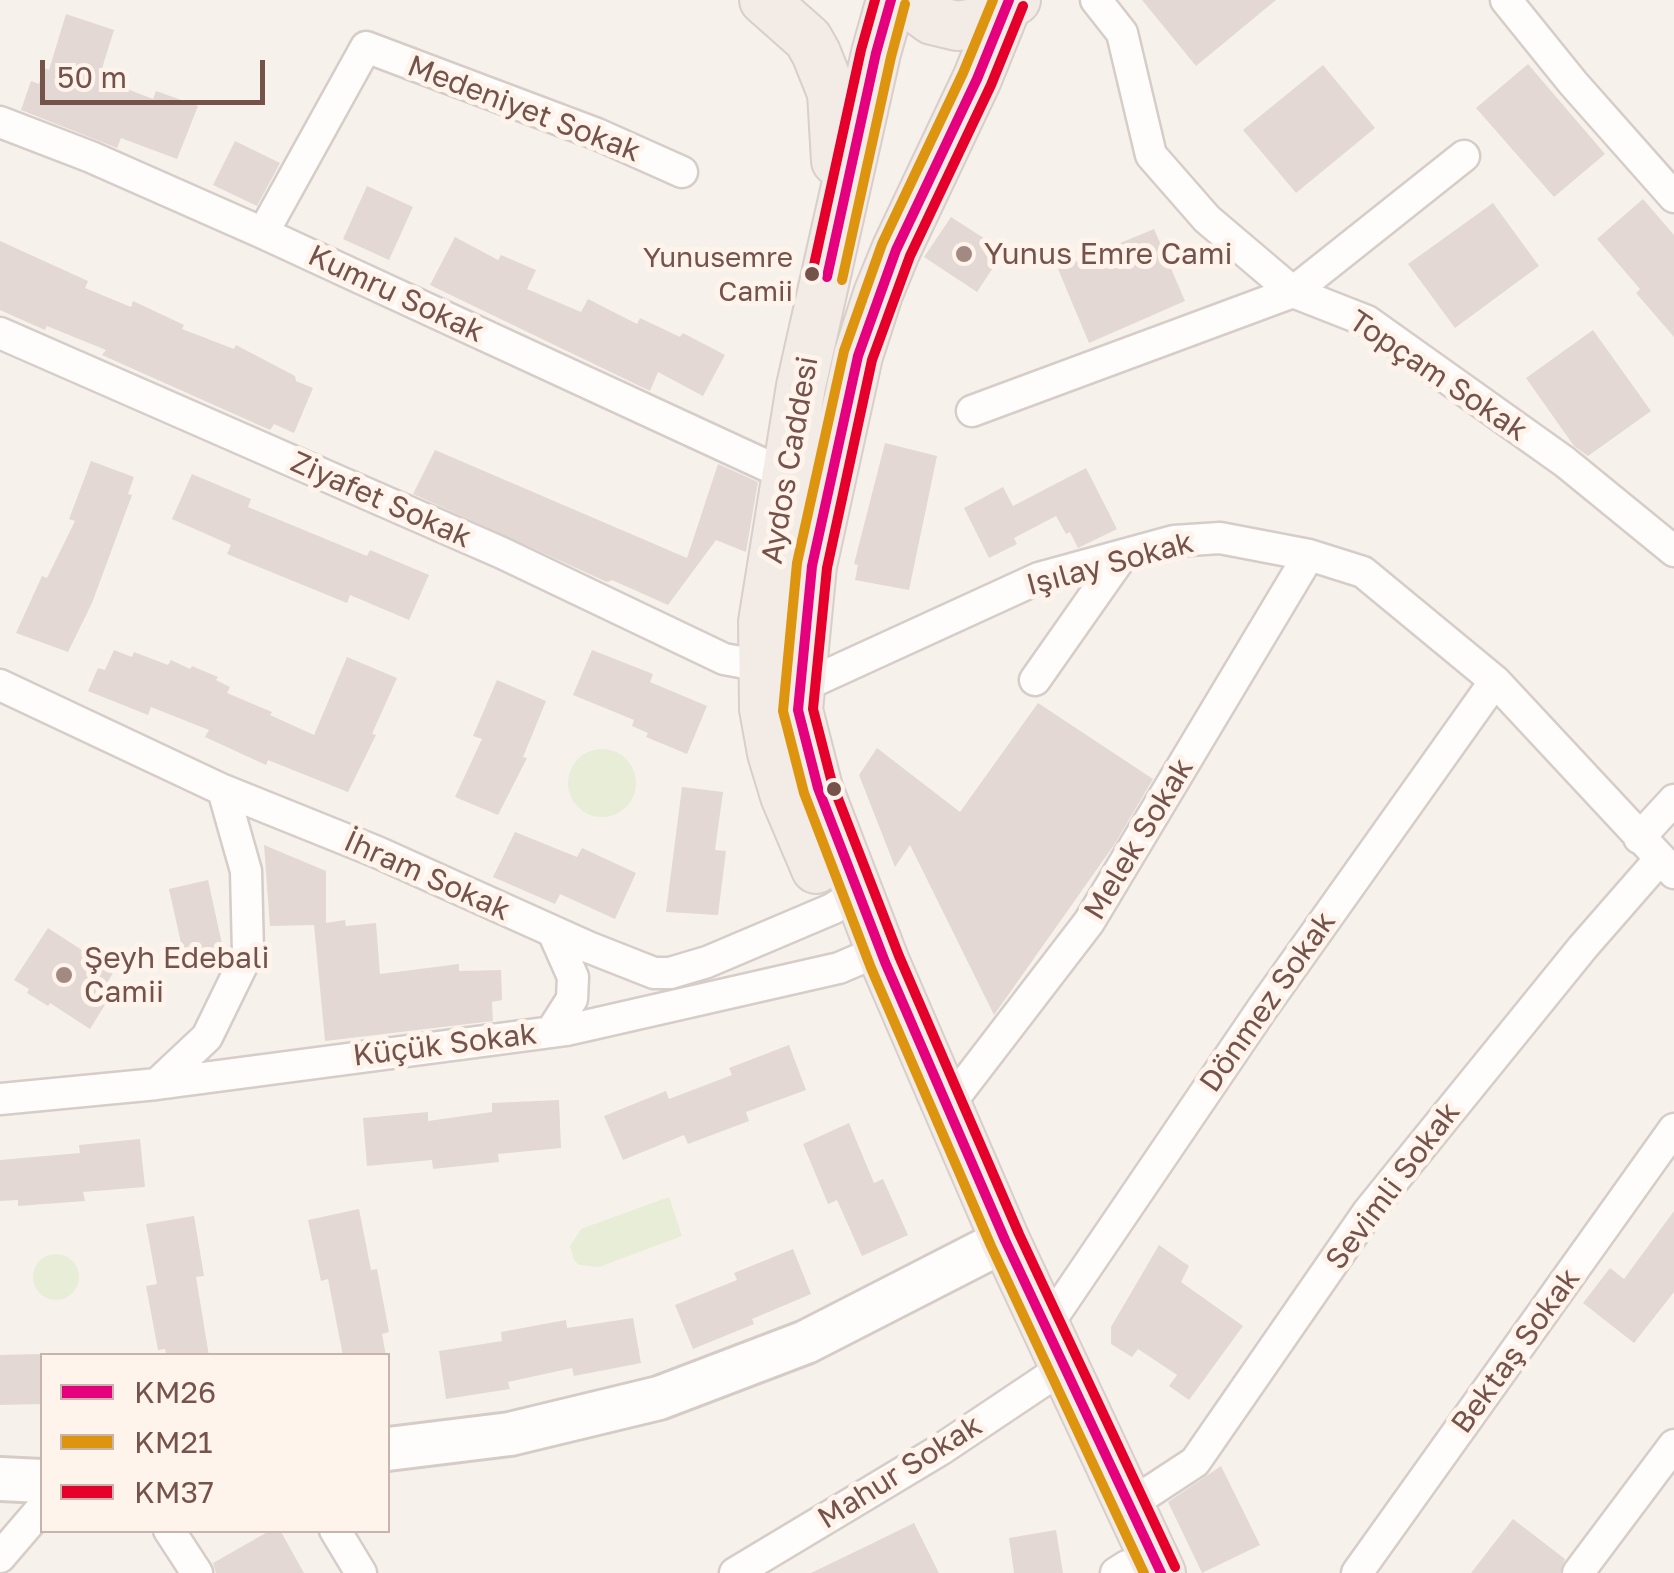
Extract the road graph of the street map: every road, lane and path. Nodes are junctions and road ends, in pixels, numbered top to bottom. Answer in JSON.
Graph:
{"nodes":[{"id":1,"x":764,"y":0,"type":"edge"},
{"id":2,"x":891,"y":0,"type":"edge"},
{"id":3,"x":904,"y":0,"type":"edge"},
{"id":4,"x":1096,"y":0,"type":"edge"},
{"id":5,"x":1119,"y":0,"type":"edge"},
{"id":6,"x":1506,"y":0,"type":"edge"},
{"id":7,"x":1010,"y":3,"type":"edge"},
{"id":8,"x":1122,"y":33,"type":"junction"},
{"id":9,"x":0,"y":122,"type":"edge"},
{"id":10,"x":1464,"y":156,"type":"dead end"},
{"id":11,"x":682,"y":172,"type":"dead end"},
{"id":12,"x":1674,"y":197,"type":"edge"},
{"id":13,"x":263,"y":233,"type":"junction"},
{"id":14,"x":836,"y":241,"type":"junction"},
{"id":15,"x":1293,"y":292,"type":"junction"},
{"id":16,"x":0,"y":332,"type":"edge"},
{"id":17,"x":972,"y":410,"type":"dead end"},
{"id":18,"x":787,"y":476,"type":"junction"},
{"id":19,"x":1674,"y":551,"type":"edge"},
{"id":20,"x":1122,"y":556,"type":"junction"},
{"id":21,"x":1309,"y":556,"type":"junction"},
{"id":22,"x":782,"y":676,"type":"junction"},
{"id":23,"x":1035,"y":680,"type":"dead end"},
{"id":24,"x":1494,"y":681,"type":"junction"},
{"id":25,"x":0,"y":685,"type":"edge"},
{"id":26,"x":223,"y":790,"type":"junction"},
{"id":27,"x":1674,"y":800,"type":"edge"},
{"id":28,"x":1657,"y":857,"type":"edge"},
{"id":29,"x":845,"y":901,"type":"junction"},
{"id":30,"x":554,"y":932,"type":"junction"},
{"id":31,"x":868,"y":956,"type":"junction"},
{"id":32,"x":551,"y":1032,"type":"junction"},
{"id":33,"x":157,"y":1084,"type":"junction"},
{"id":34,"x":0,"y":1098,"type":"edge"},
{"id":35,"x":947,"y":1107,"type":"junction"},
{"id":36,"x":1674,"y":1129,"type":"edge"},
{"id":37,"x":992,"y":1247,"type":"junction"},
{"id":38,"x":1051,"y":1358,"type":"junction"},
{"id":39,"x":1674,"y":1445,"type":"edge"},
{"id":40,"x":390,"y":1449,"type":"edge"},
{"id":41,"x":0,"y":1479,"type":"edge"},
{"id":42,"x":40,"y":1480,"type":"edge"},
{"id":43,"x":1663,"y":1484,"type":"edge"},
{"id":44,"x":1128,"y":1506,"type":"junction"},
{"id":45,"x":40,"y":1511,"type":"edge"},
{"id":46,"x":171,"y":1533,"type":"edge"},
{"id":47,"x":336,"y":1533,"type":"edge"},
{"id":48,"x":9,"y":1560,"type":"edge"},
{"id":49,"x":1133,"y":1571,"type":"edge"},
{"id":50,"x":197,"y":1573,"type":"edge"},
{"id":51,"x":360,"y":1573,"type":"edge"},
{"id":52,"x":735,"y":1573,"type":"edge"},
{"id":53,"x":1357,"y":1573,"type":"edge"},
{"id":54,"x":1578,"y":1573,"type":"edge"}],
"edges":[{"from":1,"to":14,"type":"main road"},
{"from":2,"to":14,"type":"main road","name":"Aydos Caddesi"},
{"from":3,"to":7,"type":"main road"},
{"from":4,"to":8,"type":"street","name":"Topçam Sokak"},
{"from":5,"to":8,"type":"street"},
{"from":6,"to":12,"type":"street"},
{"from":7,"to":22,"type":"main road","name":"Aydos Caddesi"},
{"from":8,"to":15,"type":"street","name":"Topçam Sokak"},
{"from":9,"to":13,"type":"street","name":"Kumru Sokak"},
{"from":10,"to":15,"type":"street"},
{"from":11,"to":13,"type":"street","name":"Medeniyet Sokak"},
{"from":13,"to":18,"type":"street","name":"Kumru Sokak"},
{"from":14,"to":18,"type":"main road","name":"Aydos Caddesi"},
{"from":15,"to":17,"type":"street"},
{"from":15,"to":19,"type":"street","name":"Topçam Sokak"},
{"from":16,"to":22,"type":"street","name":"Ziyafet Sokak"},
{"from":18,"to":22,"type":"main road","name":"Aydos Caddesi"},
{"from":20,"to":21,"type":"street","name":"Işılay Sokak"},
{"from":20,"to":22,"type":"street","name":"Işılay Sokak"},
{"from":20,"to":23,"type":"street"},
{"from":21,"to":24,"type":"street","name":"Işılay Sokak"},
{"from":21,"to":35,"type":"street","name":"Melek Sokak"},
{"from":22,"to":29,"type":"main road","name":"Aydos Caddesi"},
{"from":24,"to":28,"type":"street","name":"Işılay Sokak"},
{"from":24,"to":38,"type":"street","name":"Dönmez Sokak"},
{"from":25,"to":26,"type":"street","name":"İhram Sokak"},
{"from":26,"to":30,"type":"street","name":"İhram Sokak"},
{"from":26,"to":33,"type":"street"},
{"from":27,"to":28,"type":"street","name":"Sevimli Sokak"},
{"from":28,"to":44,"type":"street","name":"Sevimli Sokak"},
{"from":29,"to":30,"type":"street","name":"İhram Sokak"},
{"from":29,"to":31,"type":"main road","name":"Aydos Caddesi"},
{"from":30,"to":32,"type":"street"},
{"from":31,"to":32,"type":"street","name":"Küçük Sokak"},
{"from":31,"to":35,"type":"main road","name":"Aydos Caddesi"},
{"from":31,"to":37,"type":"main road","name":"Aydos Caddesi"},
{"from":32,"to":33,"type":"street","name":"Küçük Sokak"},
{"from":33,"to":34,"type":"street","name":"Küçük Sokak"},
{"from":35,"to":37,"type":"main road","name":"Aydos Caddesi"},
{"from":36,"to":53,"type":"street","name":"Bektaş Sokak"},
{"from":37,"to":38,"type":"main road","name":"Aydos Caddesi"},
{"from":37,"to":40,"type":"street"},
{"from":38,"to":44,"type":"main road","name":"Aydos Caddesi"},
{"from":38,"to":49,"type":"main road","name":"Aydos Caddesi"},
{"from":38,"to":52,"type":"street","name":"Mahur Sokak"},
{"from":39,"to":43,"type":"street"},
{"from":41,"to":42,"type":"street"},
{"from":43,"to":54,"type":"street"},
{"from":44,"to":49,"type":"main road","name":"Aydos Caddesi"},
{"from":45,"to":48,"type":"street"},
{"from":46,"to":50,"type":"street"},
{"from":47,"to":51,"type":"street"}]}
